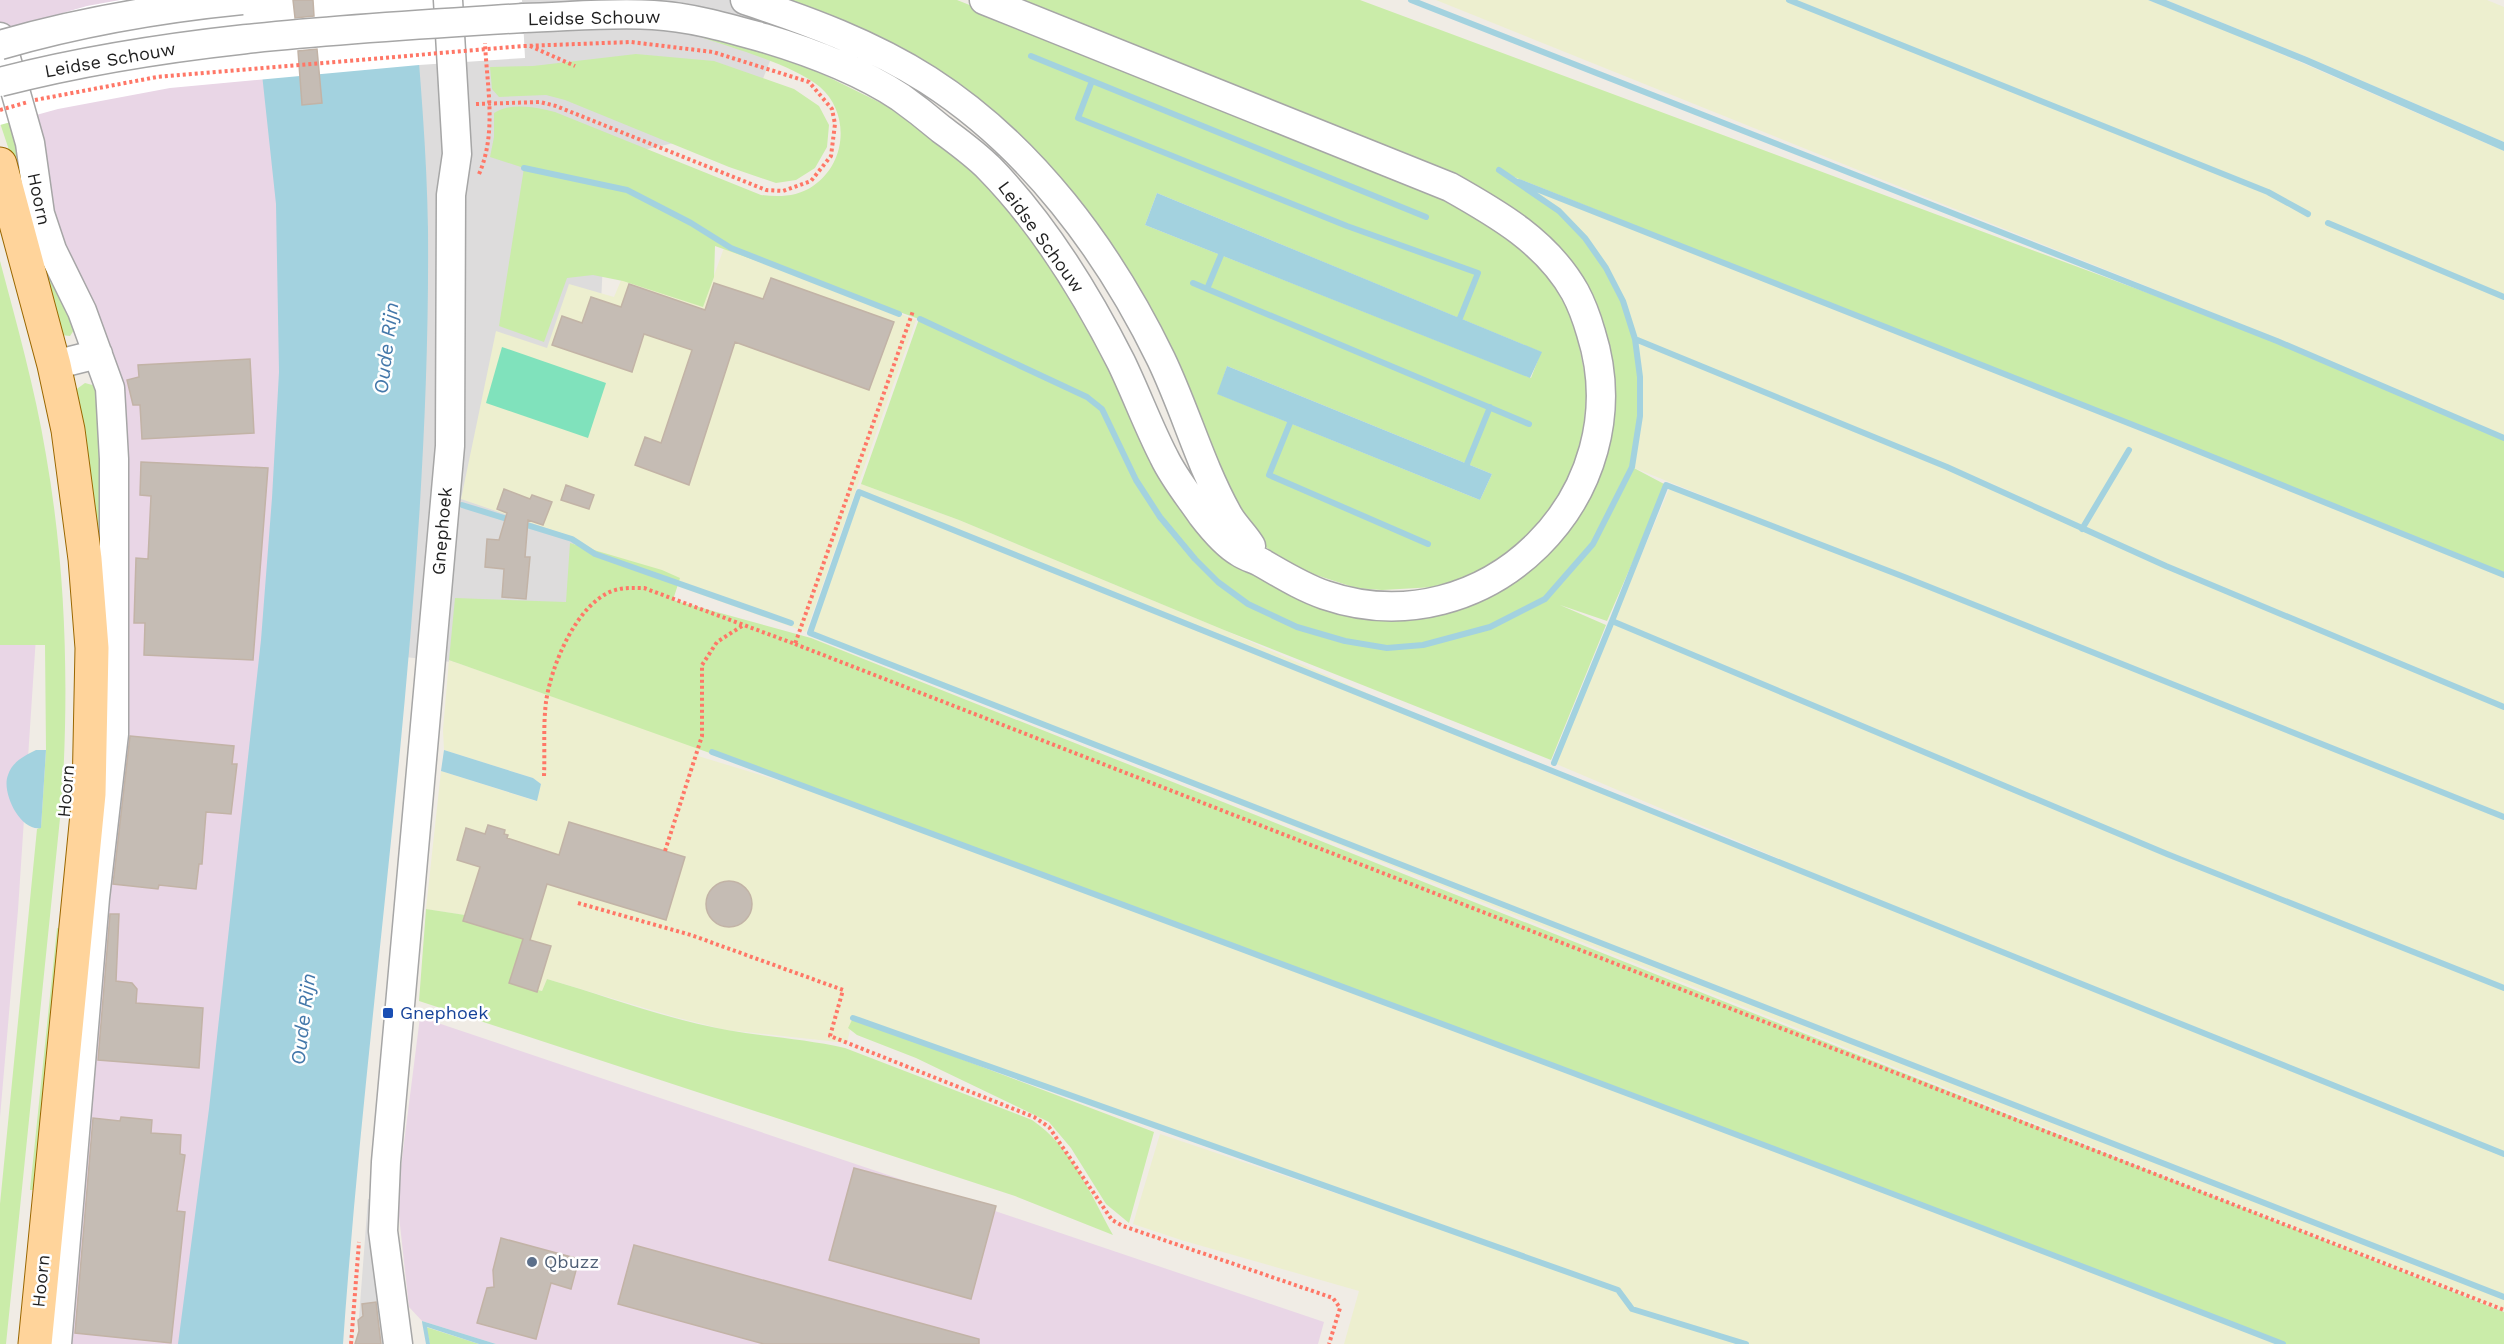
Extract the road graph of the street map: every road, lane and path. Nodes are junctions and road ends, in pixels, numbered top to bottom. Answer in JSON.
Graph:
{"nodes":[{"id":1,"x":242,"y":0,"type":"edge"},
{"id":2,"x":448,"y":0,"type":"edge"},
{"id":3,"x":465,"y":0,"type":"edge"},
{"id":4,"x":746,"y":0,"type":"edge"},
{"id":5,"x":984,"y":0,"type":"edge"},
{"id":6,"x":523,"y":32,"type":"junction"},
{"id":7,"x":0,"y":37,"type":"edge"},
{"id":8,"x":485,"y":39,"type":"dead end"},
{"id":9,"x":0,"y":45,"type":"edge"},
{"id":10,"x":530,"y":45,"type":"junction"},
{"id":11,"x":575,"y":66,"type":"dead end"},
{"id":12,"x":0,"y":82,"type":"edge"},
{"id":13,"x":488,"y":103,"type":"junction"},
{"id":14,"x":0,"y":110,"type":"edge"},
{"id":15,"x":0,"y":164,"type":"edge"},
{"id":16,"x":464,"y":191,"type":"junction"},
{"id":17,"x":452,"y":218,"type":"junction"},
{"id":18,"x":913,"y":311,"type":"dead end"},
{"id":19,"x":98,"y":354,"type":"junction"},
{"id":20,"x":54,"y":365,"type":"junction"},
{"id":21,"x":1262,"y":563,"type":"junction"},
{"id":22,"x":743,"y":626,"type":"junction"},
{"id":23,"x":795,"y":644,"type":"junction"},
{"id":24,"x":103,"y":733,"type":"junction"},
{"id":25,"x":544,"y":776,"type":"dead end"},
{"id":26,"x":665,"y":851,"type":"dead end"},
{"id":27,"x":578,"y":903,"type":"dead end"},
{"id":28,"x":71,"y":1076,"type":"junction"},
{"id":29,"x":2504,"y":1310,"type":"edge"},
{"id":30,"x":35,"y":1344,"type":"edge"},
{"id":31,"x":57,"y":1344,"type":"edge"},
{"id":32,"x":398,"y":1344,"type":"edge"},
{"id":33,"x":1329,"y":1344,"type":"edge"}],
"edges":[{"from":1,"to":9,"type":"street","name":"Leidse Schouw","bridge":true},
{"from":2,"to":17,"type":"street","name":"Gnephoek"},
{"from":3,"to":16,"type":"street","name":"Gnephoek"},
{"from":4,"to":21,"type":"street","name":"Leidse Schouw"},
{"from":5,"to":21,"type":"street","name":"Leidse Schouw"},
{"from":6,"to":10,"type":"path","name":"Leidse Schouw"},
{"from":6,"to":12,"type":"street","name":"Leidse Schouw","bridge":true},
{"from":6,"to":14,"type":"path","name":"Leidse Schouw","bridge":true},
{"from":6,"to":21,"type":"street","name":"Leidse Schouw"},
{"from":7,"to":19,"type":"street","name":"Hoorn"},
{"from":8,"to":13,"type":"path"},
{"from":10,"to":11,"type":"path"},
{"from":10,"to":13,"type":"path","name":"Leidse Schouw"},
{"from":13,"to":16,"type":"path"},
{"from":15,"to":20,"type":"main road","name":"Hoorn"},
{"from":16,"to":17,"type":"street","name":"Gnephoek"},
{"from":17,"to":32,"type":"street","name":"Gnephoek"},
{"from":18,"to":23,"type":"path"},
{"from":19,"to":20,"type":"street"},
{"from":19,"to":24,"type":"street","name":"Hoorn"},
{"from":20,"to":24,"type":"main road","name":"Hoorn"},
{"from":22,"to":23,"type":"path"},
{"from":22,"to":25,"type":"path"},
{"from":22,"to":26,"type":"path"},
{"from":23,"to":29,"type":"path"},
{"from":24,"to":28,"type":"main road","name":"Hoorn"},
{"from":27,"to":33,"type":"path"},
{"from":28,"to":30,"type":"main road","name":"Hoorn"},
{"from":28,"to":31,"type":"street","name":"Hoorn"}]}
